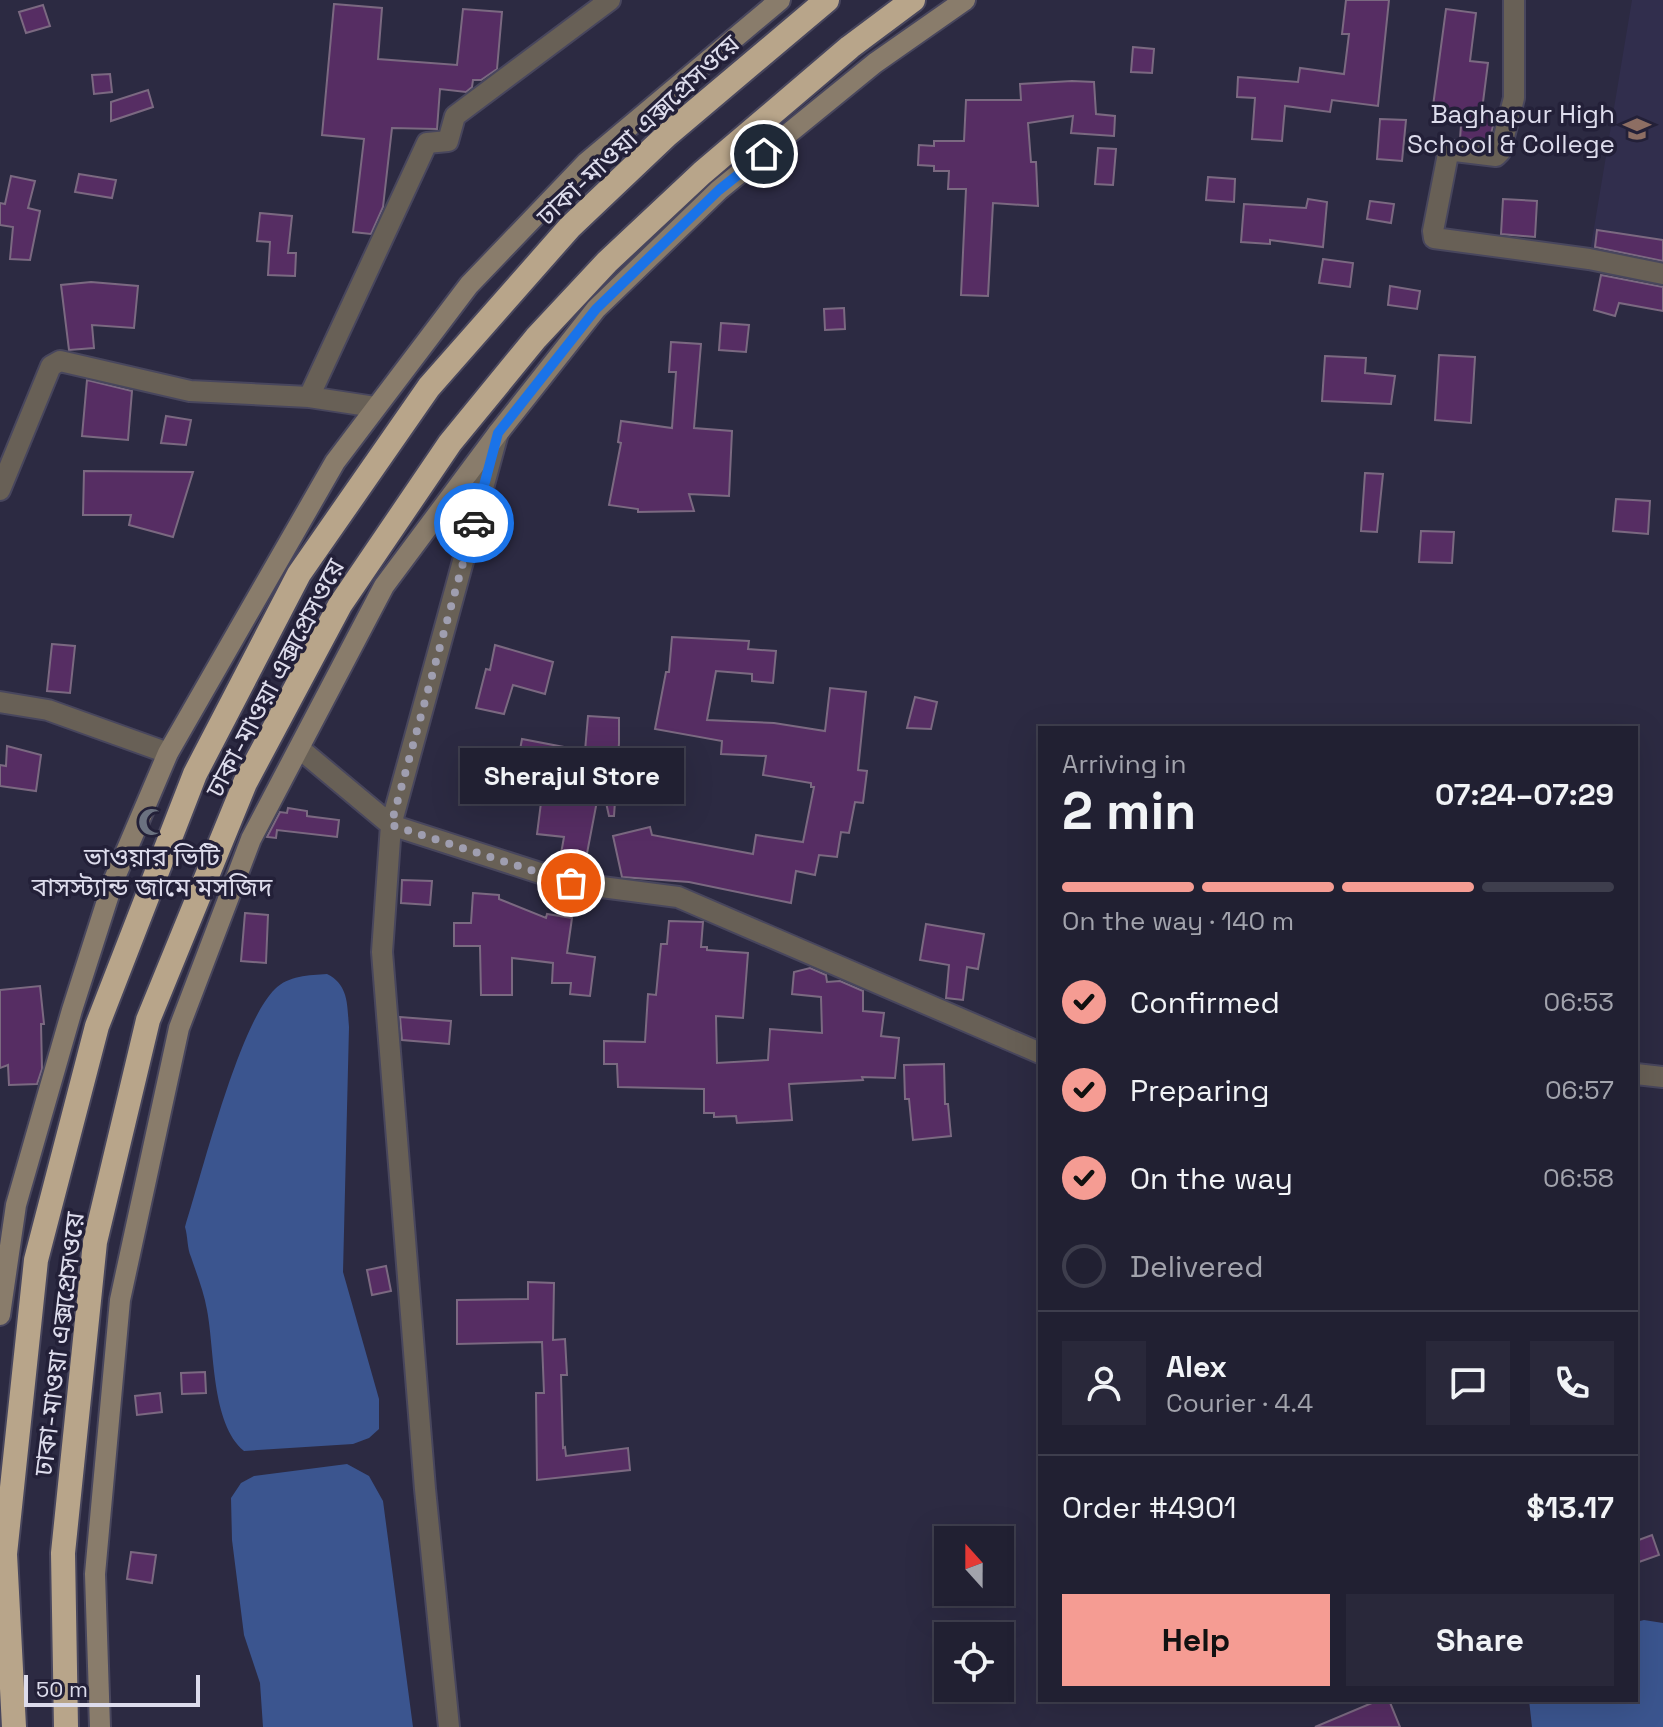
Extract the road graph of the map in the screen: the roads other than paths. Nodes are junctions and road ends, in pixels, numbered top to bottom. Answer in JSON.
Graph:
{"nodes":[{"id":1,"x":610,"y":0,"type":"edge"},
{"id":2,"x":780,"y":0,"type":"edge"},
{"id":3,"x":827,"y":0,"type":"edge"},
{"id":4,"x":913,"y":0,"type":"edge"},
{"id":5,"x":965,"y":0,"type":"edge"},
{"id":6,"x":1514,"y":0,"type":"edge"},
{"id":7,"x":1663,"y":274,"type":"edge"},
{"id":8,"x":309,"y":397,"type":"junction"},
{"id":9,"x":375,"y":407,"type":"junction"},
{"id":10,"x":498,"y":433,"type":"junction"},
{"id":11,"x":0,"y":490,"type":"edge"},
{"id":12,"x":0,"y":702,"type":"edge"},
{"id":13,"x":300,"y":749,"type":"junction"},
{"id":14,"x":168,"y":753,"type":"junction"},
{"id":15,"x":391,"y":825,"type":"junction"},
{"id":16,"x":1038,"y":1052,"type":"edge"},
{"id":17,"x":1638,"y":1074,"type":"edge"},
{"id":18,"x":1663,"y":1077,"type":"edge"},
{"id":19,"x":0,"y":1315,"type":"edge"},
{"id":20,"x":14,"y":1727,"type":"edge"},
{"id":21,"x":66,"y":1727,"type":"edge"},
{"id":22,"x":100,"y":1727,"type":"edge"},
{"id":23,"x":449,"y":1727,"type":"edge"}],
"edges":[{"from":1,"to":8,"type":"street"},
{"from":2,"to":9,"type":"street"},
{"from":3,"to":20,"type":"highway","name":"ঢাকা-মাওয়া এক্সপ্রেসওয়ে"},
{"from":4,"to":21,"type":"highway","name":"ঢাকা-মাওয়া এক্সপ্রেসওয়ে"},
{"from":5,"to":10,"type":"street"},
{"from":6,"to":7,"type":"street"},
{"from":8,"to":9,"type":"street"},
{"from":8,"to":11,"type":"street"},
{"from":9,"to":14,"type":"street"},
{"from":10,"to":13,"type":"street"},
{"from":10,"to":15,"type":"street"},
{"from":12,"to":14,"type":"street"},
{"from":13,"to":15,"type":"street"},
{"from":13,"to":22,"type":"street"},
{"from":14,"to":19,"type":"street"},
{"from":15,"to":16,"type":"street"},
{"from":15,"to":23,"type":"street"},
{"from":17,"to":18,"type":"street"}]}
